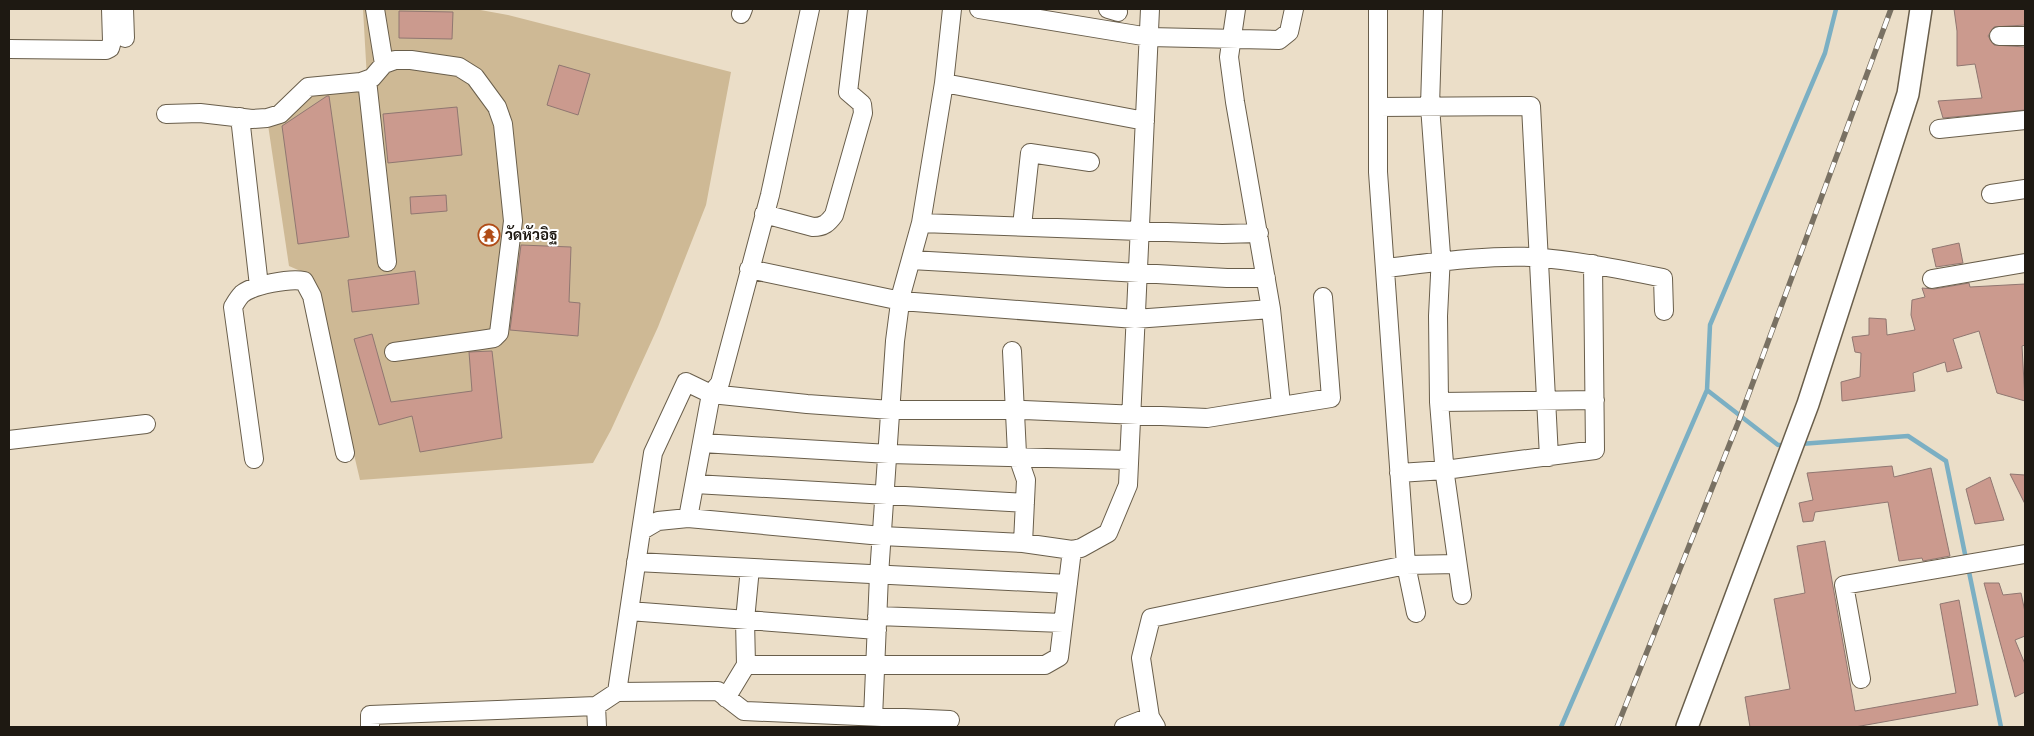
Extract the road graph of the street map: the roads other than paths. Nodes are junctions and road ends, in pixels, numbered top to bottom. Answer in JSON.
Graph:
{"nodes":[{"id":1,"x":111,"y":9,"type":"edge"},
{"id":2,"x":124,"y":9,"type":"edge"},
{"id":3,"x":375,"y":9,"type":"edge"},
{"id":4,"x":810,"y":9,"type":"edge"},
{"id":5,"x":858,"y":9,"type":"edge"},
{"id":6,"x":952,"y":9,"type":"edge"},
{"id":7,"x":979,"y":9,"type":"edge"},
{"id":8,"x":1150,"y":9,"type":"edge"},
{"id":9,"x":1236,"y":9,"type":"edge"},
{"id":10,"x":1294,"y":9,"type":"edge"},
{"id":11,"x":1378,"y":9,"type":"edge"},
{"id":12,"x":1433,"y":9,"type":"edge"},
{"id":13,"x":1921,"y":9,"type":"edge"},
{"id":14,"x":1999,"y":36,"type":"dead end"},
{"id":15,"x":2025,"y":36,"type":"edge"},
{"id":16,"x":1148,"y":37,"type":"junction"},
{"id":17,"x":125,"y":38,"type":"dead end"},
{"id":18,"x":1231,"y":39,"type":"junction"},
{"id":19,"x":9,"y":49,"type":"edge"},
{"id":20,"x":384,"y":64,"type":"junction"},
{"id":21,"x":367,"y":80,"type":"junction"},
{"id":22,"x":944,"y":83,"type":"junction"},
{"id":23,"x":1430,"y":106,"type":"junction"},
{"id":24,"x":1378,"y":107,"type":"junction"},
{"id":25,"x":166,"y":114,"type":"dead end"},
{"id":26,"x":240,"y":117,"type":"junction"},
{"id":27,"x":2025,"y":120,"type":"edge"},
{"id":28,"x":1145,"y":121,"type":"junction"},
{"id":29,"x":1939,"y":129,"type":"dead end"},
{"id":30,"x":1090,"y":162,"type":"dead end"},
{"id":31,"x":2025,"y":189,"type":"edge"},
{"id":32,"x":1990,"y":194,"type":"dead end"},
{"id":33,"x":764,"y":214,"type":"junction"},
{"id":34,"x":921,"y":223,"type":"junction"},
{"id":35,"x":1022,"y":226,"type":"junction"},
{"id":36,"x":1140,"y":231,"type":"junction"},
{"id":37,"x":1259,"y":233,"type":"junction"},
{"id":38,"x":1538,"y":258,"type":"junction"},
{"id":39,"x":911,"y":260,"type":"junction"},
{"id":40,"x":1441,"y":261,"type":"junction"},
{"id":41,"x":387,"y":262,"type":"dead end"},
{"id":42,"x":1593,"y":264,"type":"junction"},
{"id":43,"x":2025,"y":264,"type":"edge"},
{"id":44,"x":1385,"y":268,"type":"junction"},
{"id":45,"x":749,"y":269,"type":"junction"},
{"id":46,"x":1137,"y":273,"type":"junction"},
{"id":47,"x":1266,"y":278,"type":"junction"},
{"id":48,"x":1932,"y":279,"type":"dead end"},
{"id":49,"x":259,"y":286,"type":"junction"},
{"id":50,"x":1323,"y":297,"type":"dead end"},
{"id":51,"x":901,"y":301,"type":"junction"},
{"id":52,"x":1271,"y":308,"type":"junction"},
{"id":53,"x":1664,"y":311,"type":"dead end"},
{"id":54,"x":1135,"y":318,"type":"junction"},
{"id":55,"x":394,"y":352,"type":"dead end"},
{"id":56,"x":1012,"y":352,"type":"dead end"},
{"id":57,"x":711,"y":394,"type":"junction"},
{"id":58,"x":1545,"y":399,"type":"junction"},
{"id":59,"x":1595,"y":400,"type":"junction"},
{"id":60,"x":1440,"y":402,"type":"junction"},
{"id":61,"x":1281,"y":404,"type":"junction"},
{"id":62,"x":891,"y":410,"type":"junction"},
{"id":63,"x":1014,"y":410,"type":"junction"},
{"id":64,"x":1131,"y":416,"type":"junction"},
{"id":65,"x":146,"y":424,"type":"dead end"},
{"id":66,"x":9,"y":440,"type":"edge"},
{"id":67,"x":702,"y":443,"type":"junction"},
{"id":68,"x":345,"y":452,"type":"dead end"},
{"id":69,"x":889,"y":454,"type":"junction"},
{"id":70,"x":1549,"y":457,"type":"junction"},
{"id":71,"x":254,"y":459,"type":"dead end"},
{"id":72,"x":1018,"y":459,"type":"junction"},
{"id":73,"x":1129,"y":460,"type":"junction"},
{"id":74,"x":1445,"y":470,"type":"junction"},
{"id":75,"x":1399,"y":473,"type":"junction"},
{"id":76,"x":695,"y":484,"type":"junction"},
{"id":77,"x":885,"y":496,"type":"junction"},
{"id":78,"x":1025,"y":503,"type":"junction"},
{"id":79,"x":688,"y":518,"type":"junction"},
{"id":80,"x":641,"y":531,"type":"junction"},
{"id":81,"x":882,"y":536,"type":"junction"},
{"id":82,"x":1023,"y":543,"type":"junction"},
{"id":83,"x":1072,"y":550,"type":"junction"},
{"id":84,"x":2025,"y":554,"type":"edge"},
{"id":85,"x":636,"y":562,"type":"junction"},
{"id":86,"x":1457,"y":564,"type":"junction"},
{"id":87,"x":1406,"y":565,"type":"junction"},
{"id":88,"x":750,"y":568,"type":"junction"},
{"id":89,"x":879,"y":575,"type":"junction"},
{"id":90,"x":1068,"y":584,"type":"junction"},
{"id":91,"x":1462,"y":595,"type":"dead end"},
{"id":92,"x":629,"y":611,"type":"junction"},
{"id":93,"x":1416,"y":613,"type":"dead end"},
{"id":94,"x":744,"y":620,"type":"junction"},
{"id":95,"x":877,"y":623,"type":"junction"},
{"id":96,"x":1063,"y":623,"type":"junction"},
{"id":97,"x":876,"y":664,"type":"junction"},
{"id":98,"x":746,"y":665,"type":"junction"},
{"id":99,"x":1861,"y":679,"type":"dead end"},
{"id":100,"x":617,"y":692,"type":"junction"},
{"id":101,"x":726,"y":698,"type":"junction"},
{"id":102,"x":596,"y":706,"type":"junction"},
{"id":103,"x":873,"y":718,"type":"junction"},
{"id":104,"x":950,"y":720,"type":"dead end"},
{"id":105,"x":1153,"y":722,"type":"edge"},
{"id":106,"x":370,"y":727,"type":"edge"},
{"id":107,"x":597,"y":727,"type":"edge"},
{"id":108,"x":1124,"y":727,"type":"edge"},
{"id":109,"x":1687,"y":727,"type":"edge"}],
"edges":[{"from":1,"to":19,"type":"street"},
{"from":2,"to":17,"type":"street"},
{"from":3,"to":20,"type":"street"},
{"from":4,"to":33,"type":"street"},
{"from":5,"to":33,"type":"street"},
{"from":6,"to":22,"type":"street"},
{"from":7,"to":16,"type":"street"},
{"from":8,"to":16,"type":"street"},
{"from":9,"to":18,"type":"street"},
{"from":10,"to":18,"type":"street"},
{"from":11,"to":24,"type":"street"},
{"from":12,"to":23,"type":"street"},
{"from":13,"to":109,"type":"main road"},
{"from":14,"to":15,"type":"street"},
{"from":16,"to":18,"type":"street"},
{"from":16,"to":28,"type":"street"},
{"from":18,"to":37,"type":"street"},
{"from":20,"to":21,"type":"street"},
{"from":20,"to":55,"type":"street"},
{"from":21,"to":26,"type":"street"},
{"from":21,"to":41,"type":"street"},
{"from":22,"to":28,"type":"street"},
{"from":22,"to":34,"type":"street"},
{"from":23,"to":24,"type":"street"},
{"from":23,"to":38,"type":"street"},
{"from":23,"to":40,"type":"street"},
{"from":24,"to":44,"type":"street"},
{"from":25,"to":26,"type":"street"},
{"from":26,"to":49,"type":"street"},
{"from":27,"to":29,"type":"street"},
{"from":28,"to":36,"type":"street"},
{"from":30,"to":35,"type":"street"},
{"from":31,"to":32,"type":"street"},
{"from":33,"to":45,"type":"street"},
{"from":34,"to":35,"type":"street"},
{"from":34,"to":39,"type":"street"},
{"from":35,"to":36,"type":"street"},
{"from":36,"to":37,"type":"street"},
{"from":36,"to":46,"type":"street"},
{"from":37,"to":47,"type":"street"},
{"from":38,"to":40,"type":"street"},
{"from":38,"to":42,"type":"street"},
{"from":38,"to":58,"type":"street"},
{"from":39,"to":46,"type":"street"},
{"from":39,"to":51,"type":"street"},
{"from":40,"to":44,"type":"street"},
{"from":40,"to":60,"type":"street"},
{"from":42,"to":53,"type":"street"},
{"from":42,"to":59,"type":"street"},
{"from":43,"to":48,"type":"street"},
{"from":44,"to":75,"type":"street"},
{"from":45,"to":51,"type":"street"},
{"from":45,"to":57,"type":"street"},
{"from":46,"to":47,"type":"street"},
{"from":46,"to":54,"type":"street"},
{"from":47,"to":52,"type":"street"},
{"from":49,"to":68,"type":"street"},
{"from":49,"to":71,"type":"street"},
{"from":50,"to":61,"type":"street"},
{"from":51,"to":54,"type":"street"},
{"from":51,"to":62,"type":"street"},
{"from":52,"to":54,"type":"street"},
{"from":52,"to":61,"type":"street"},
{"from":54,"to":64,"type":"street"},
{"from":56,"to":63,"type":"street"},
{"from":57,"to":62,"type":"street"},
{"from":57,"to":67,"type":"street"},
{"from":57,"to":80,"type":"street"},
{"from":58,"to":59,"type":"street"},
{"from":58,"to":60,"type":"street"},
{"from":58,"to":70,"type":"street"},
{"from":59,"to":70,"type":"street"},
{"from":60,"to":74,"type":"street"},
{"from":61,"to":64,"type":"street"},
{"from":62,"to":63,"type":"street"},
{"from":62,"to":69,"type":"street"},
{"from":63,"to":64,"type":"street"},
{"from":63,"to":72,"type":"street"},
{"from":64,"to":73,"type":"street"},
{"from":65,"to":66,"type":"street"},
{"from":67,"to":69,"type":"street"},
{"from":67,"to":76,"type":"street"},
{"from":69,"to":72,"type":"street"},
{"from":69,"to":77,"type":"street"},
{"from":70,"to":74,"type":"street"},
{"from":72,"to":73,"type":"street"},
{"from":72,"to":78,"type":"street"},
{"from":73,"to":83,"type":"street"},
{"from":74,"to":75,"type":"street"},
{"from":74,"to":86,"type":"street"},
{"from":75,"to":87,"type":"street"},
{"from":76,"to":77,"type":"street"},
{"from":76,"to":79,"type":"street"},
{"from":77,"to":78,"type":"street"},
{"from":77,"to":81,"type":"street"},
{"from":78,"to":82,"type":"street"},
{"from":79,"to":80,"type":"street"},
{"from":79,"to":81,"type":"street"},
{"from":80,"to":85,"type":"street"},
{"from":81,"to":82,"type":"street"},
{"from":81,"to":89,"type":"street"},
{"from":82,"to":83,"type":"street"},
{"from":83,"to":90,"type":"street"},
{"from":84,"to":99,"type":"street"},
{"from":85,"to":88,"type":"street"},
{"from":85,"to":92,"type":"street"},
{"from":86,"to":87,"type":"street"},
{"from":86,"to":91,"type":"street"},
{"from":87,"to":93,"type":"street"},
{"from":87,"to":105,"type":"street"},
{"from":88,"to":89,"type":"street"},
{"from":88,"to":94,"type":"street"},
{"from":89,"to":90,"type":"street"},
{"from":89,"to":95,"type":"street"},
{"from":90,"to":96,"type":"street"},
{"from":92,"to":94,"type":"street"},
{"from":92,"to":100,"type":"street"},
{"from":94,"to":95,"type":"street"},
{"from":94,"to":98,"type":"street"},
{"from":95,"to":96,"type":"street"},
{"from":95,"to":97,"type":"street"},
{"from":96,"to":97,"type":"street"},
{"from":97,"to":98,"type":"street"},
{"from":97,"to":103,"type":"street"},
{"from":98,"to":101,"type":"street"},
{"from":100,"to":101,"type":"street"},
{"from":100,"to":102,"type":"street"},
{"from":101,"to":103,"type":"street"},
{"from":102,"to":106,"type":"street"},
{"from":102,"to":107,"type":"street"},
{"from":103,"to":104,"type":"street"},
{"from":105,"to":108,"type":"street"}]}
